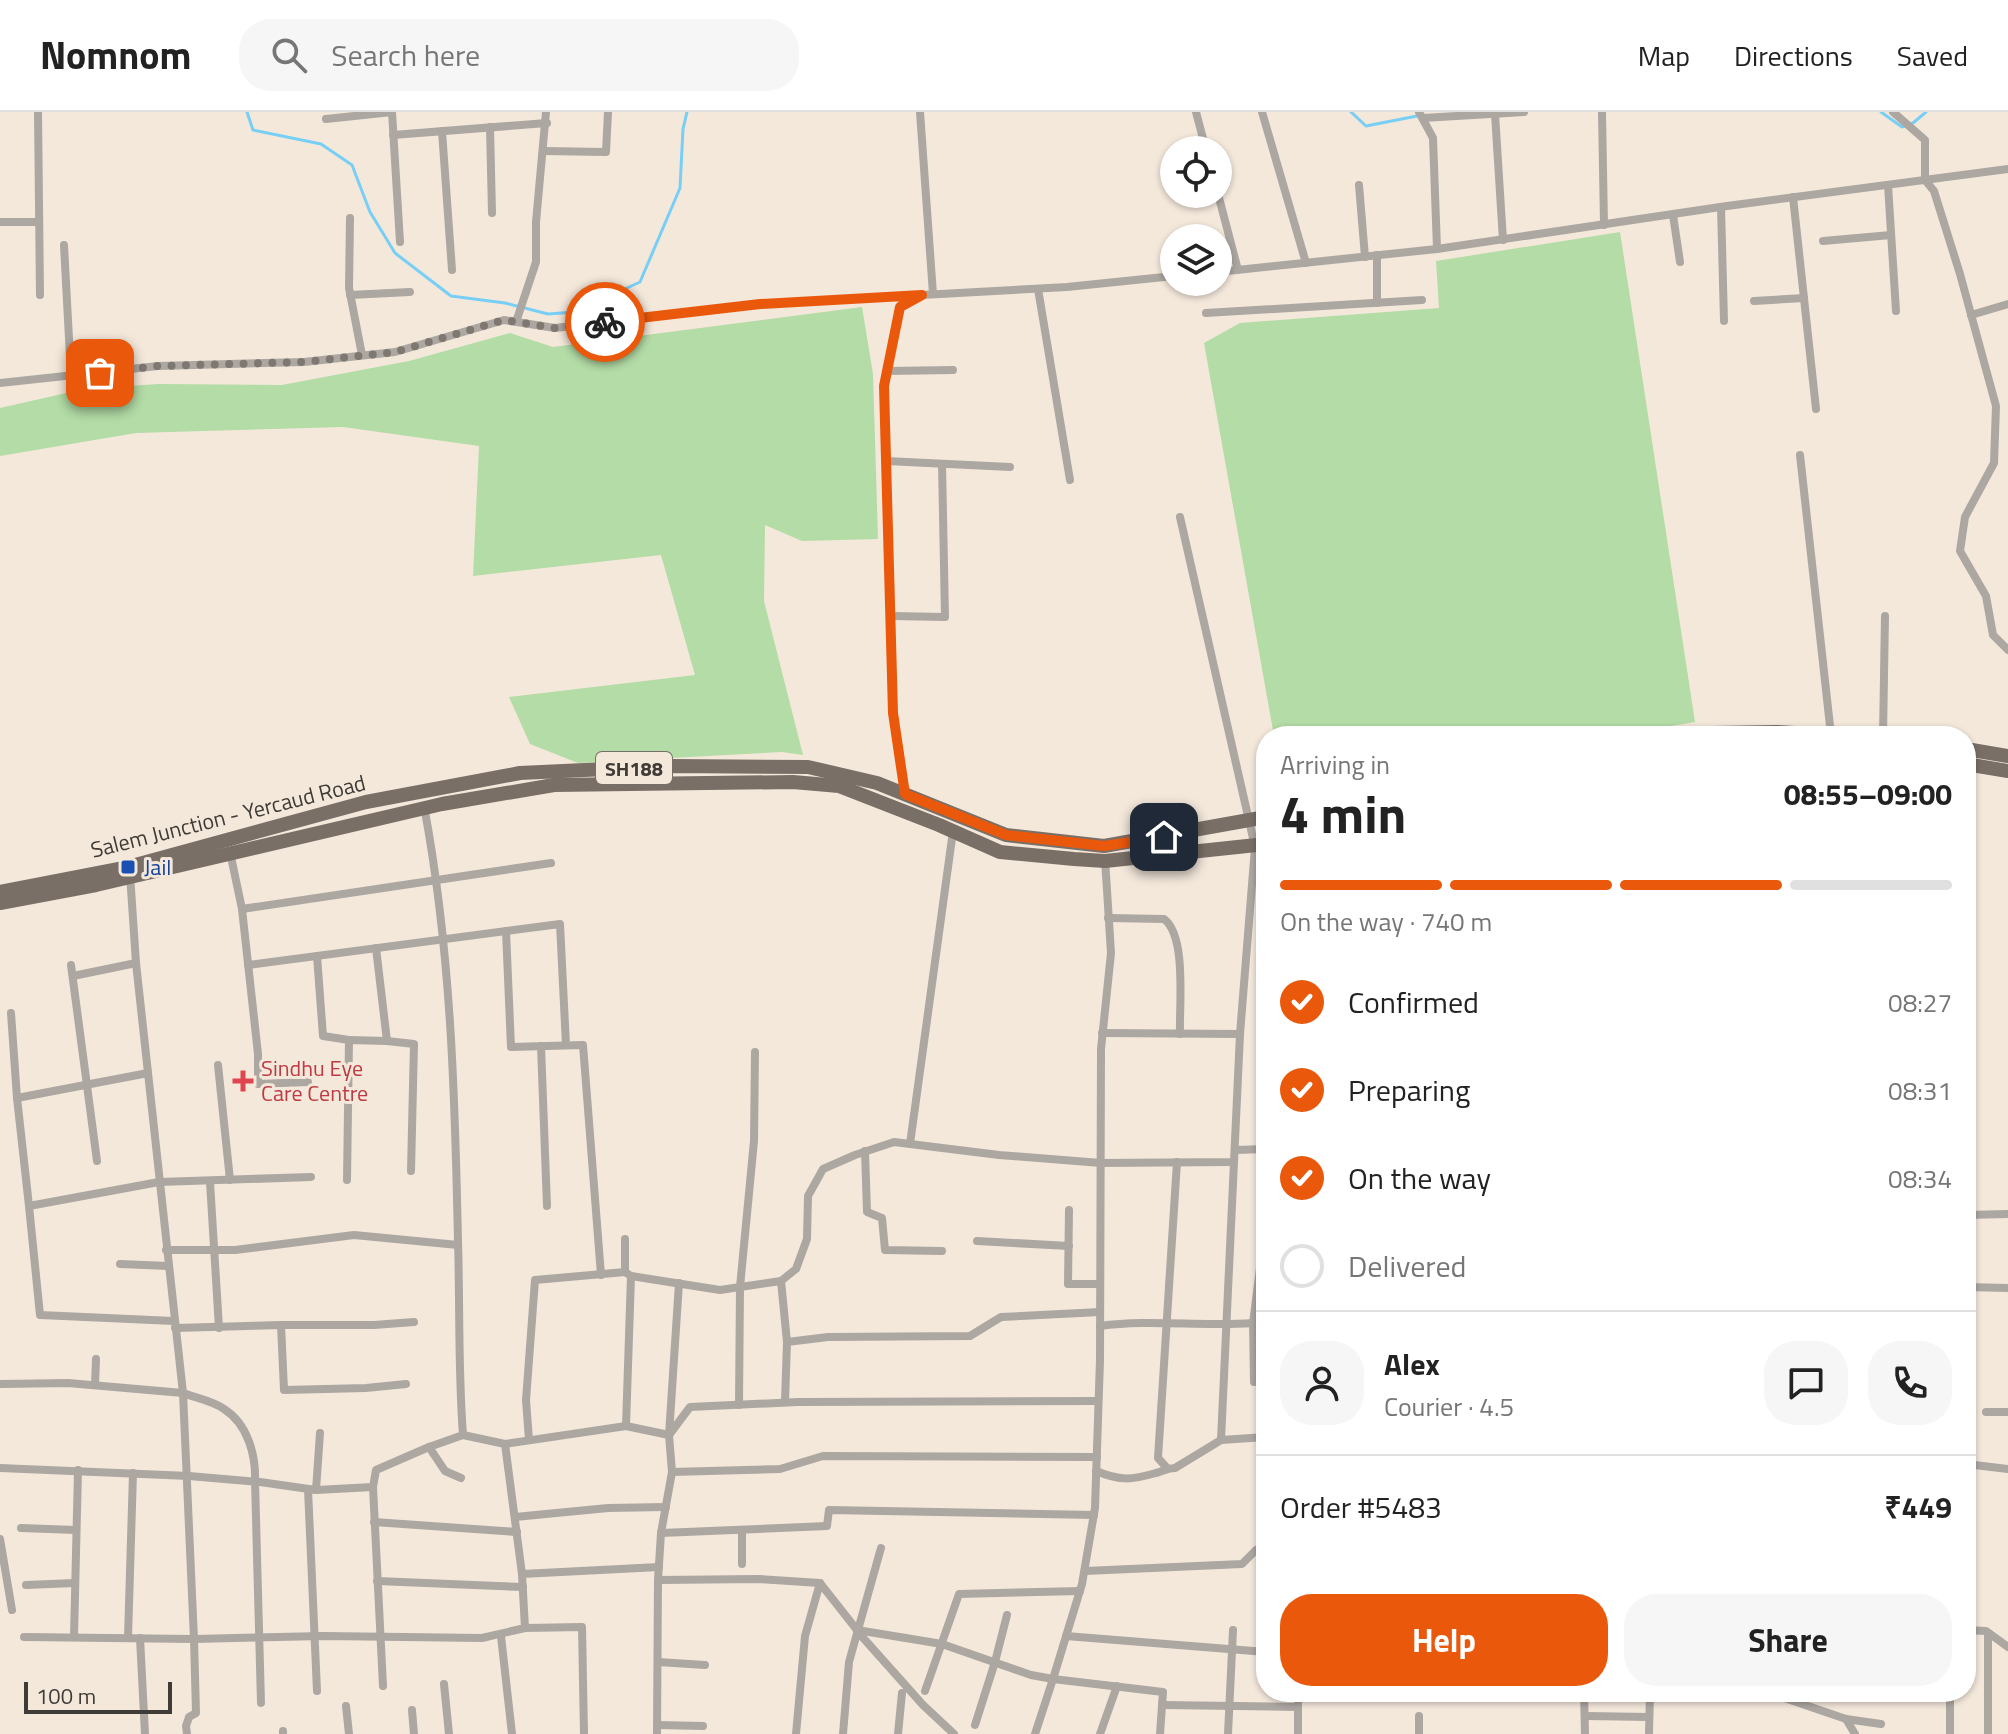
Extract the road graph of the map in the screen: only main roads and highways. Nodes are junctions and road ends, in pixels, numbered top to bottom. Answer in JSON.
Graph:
{"nodes":[{"id":1,"x":1976,"y":751,"type":"edge"},
{"id":2,"x":2008,"y":756,"type":"edge"},
{"id":3,"x":1976,"y":766,"type":"edge"},
{"id":4,"x":2008,"y":771,"type":"edge"},
{"id":5,"x":423,"y":801,"type":"junction"},
{"id":6,"x":1256,"y":820,"type":"edge"},
{"id":7,"x":1256,"y":846,"type":"edge"},
{"id":8,"x":1104,"y":853,"type":"junction"},
{"id":9,"x":129,"y":872,"type":"junction"},
{"id":10,"x":0,"y":892,"type":"edge"},
{"id":11,"x":0,"y":903,"type":"edge"}],
"edges":[{"from":1,"to":2,"type":"main road"},
{"from":3,"to":4,"type":"main road"},
{"from":5,"to":8,"type":"main road","number":"SH188"},
{"from":5,"to":8,"type":"main road","number":"SH188"},
{"from":5,"to":9,"type":"main road","number":"SH188"},
{"from":6,"to":8,"type":"main road","number":"SH188"},
{"from":7,"to":8,"type":"main road","number":"SH188"},
{"from":9,"to":10,"type":"main road","name":"Salem Junction - Yercaud Road","number":"SH188"},
{"from":9,"to":11,"type":"main road","number":"SH188"}]}
